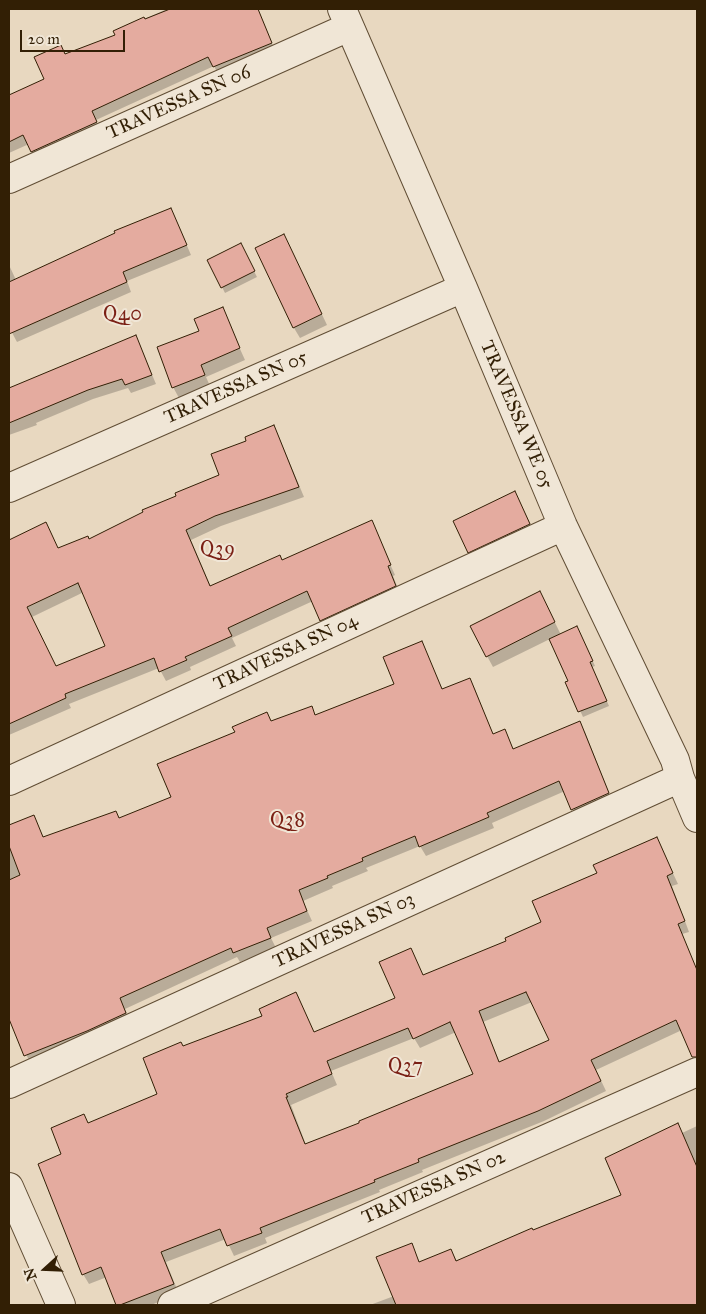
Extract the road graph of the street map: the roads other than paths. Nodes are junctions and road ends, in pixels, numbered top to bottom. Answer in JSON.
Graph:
{"nodes":[{"id":1,"x":346,"y":18,"type":"edge"},
{"id":2,"x":9,"y":179,"type":"edge"},
{"id":3,"x":463,"y":288,"type":"junction"},
{"id":4,"x":9,"y":488,"type":"edge"},
{"id":5,"x":563,"y":526,"type":"junction"},
{"id":6,"x":680,"y":778,"type":"junction"},
{"id":7,"x":9,"y":781,"type":"edge"},
{"id":8,"x":697,"y":818,"type":"edge"},
{"id":9,"x":697,"y":1072,"type":"edge"},
{"id":10,"x":9,"y":1084,"type":"edge"},
{"id":11,"x":9,"y":1187,"type":"edge"},
{"id":12,"x":61,"y":1305,"type":"edge"},
{"id":13,"x":172,"y":1305,"type":"edge"}],
"edges":[{"from":1,"to":2,"type":"street","name":"TRAVESSA SN 06"},
{"from":1,"to":3,"type":"street","name":"TRAVESSA WE 05"},
{"from":3,"to":4,"type":"street","name":"TRAVESSA SN 05"},
{"from":3,"to":5,"type":"street","name":"TRAVESSA WE 05"},
{"from":5,"to":6,"type":"street","name":"TRAVESSA WE 05"},
{"from":5,"to":7,"type":"street","name":"TRAVESSA SN 04"},
{"from":6,"to":8,"type":"street","name":"TRAVESSA WE 05"},
{"from":6,"to":10,"type":"street","name":"TRAVESSA SN 03"},
{"from":9,"to":13,"type":"street","name":"TRAVESSA SN 02"},
{"from":11,"to":12,"type":"street"}]}
